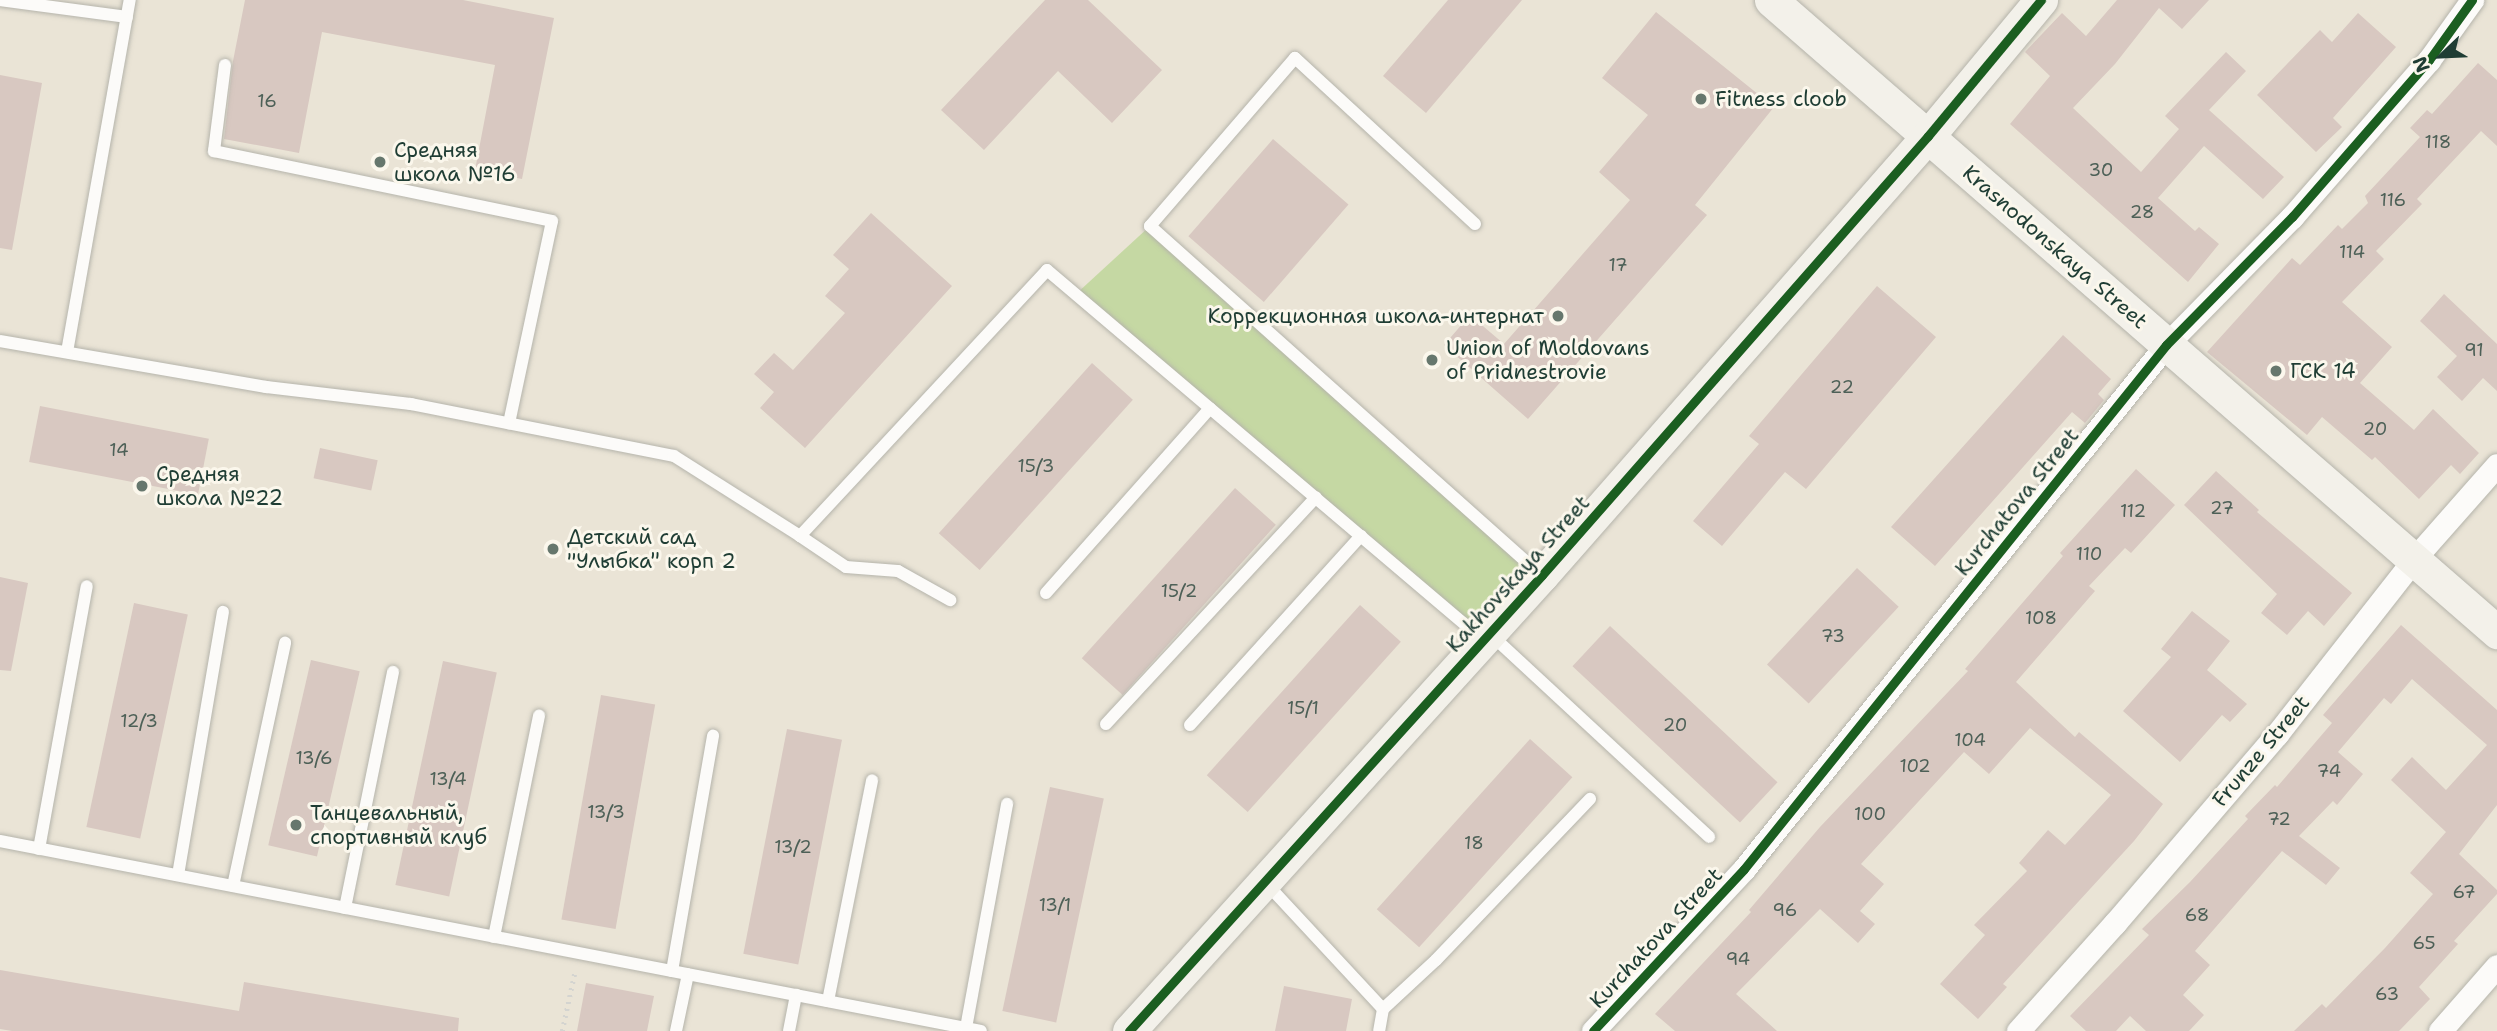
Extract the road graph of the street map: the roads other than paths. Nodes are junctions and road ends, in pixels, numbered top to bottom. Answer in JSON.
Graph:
{"nodes":[{"id":1,"x":0,"y":0,"type":"edge"},
{"id":2,"x":130,"y":0,"type":"edge"},
{"id":3,"x":1771,"y":0,"type":"edge"},
{"id":4,"x":2041,"y":0,"type":"edge"},
{"id":5,"x":2472,"y":0,"type":"edge"},
{"id":6,"x":127,"y":17,"type":"junction"},
{"id":7,"x":225,"y":65,"type":"dead end"},
{"id":8,"x":1928,"y":136,"type":"junction"},
{"id":9,"x":1475,"y":224,"type":"dead end"},
{"id":10,"x":0,"y":341,"type":"edge"},
{"id":11,"x":2166,"y":345,"type":"junction"},
{"id":12,"x":67,"y":352,"type":"junction"},
{"id":13,"x":1210,"y":408,"type":"junction"},
{"id":14,"x":509,"y":423,"type":"junction"},
{"id":15,"x":2497,"y":465,"type":"edge"},
{"id":16,"x":1316,"y":497,"type":"junction"},
{"id":17,"x":800,"y":536,"type":"junction"},
{"id":18,"x":1361,"y":536,"type":"junction"},
{"id":19,"x":2414,"y":559,"type":"junction"},
{"id":20,"x":1542,"y":575,"type":"junction"},
{"id":21,"x":86,"y":586,"type":"dead end"},
{"id":22,"x":1046,"y":593,"type":"dead end"},
{"id":23,"x":950,"y":600,"type":"dead end"},
{"id":24,"x":223,"y":612,"type":"dead end"},
{"id":25,"x":2497,"y":632,"type":"edge"},
{"id":26,"x":1486,"y":636,"type":"junction"},
{"id":27,"x":285,"y":643,"type":"dead end"},
{"id":28,"x":393,"y":672,"type":"dead end"},
{"id":29,"x":538,"y":716,"type":"dead end"},
{"id":30,"x":1107,"y":724,"type":"dead end"},
{"id":31,"x":1190,"y":725,"type":"dead end"},
{"id":32,"x":713,"y":736,"type":"dead end"},
{"id":33,"x":872,"y":780,"type":"dead end"},
{"id":34,"x":1590,"y":799,"type":"dead end"},
{"id":35,"x":1007,"y":804,"type":"dead end"},
{"id":36,"x":1709,"y":837,"type":"dead end"},
{"id":37,"x":0,"y":841,"type":"edge"},
{"id":38,"x":39,"y":849,"type":"junction"},
{"id":39,"x":178,"y":876,"type":"junction"},
{"id":40,"x":1264,"y":881,"type":"junction"},
{"id":41,"x":233,"y":886,"type":"junction"},
{"id":42,"x":345,"y":908,"type":"junction"},
{"id":43,"x":495,"y":937,"type":"junction"},
{"id":44,"x":2497,"y":966,"type":"edge"},
{"id":45,"x":672,"y":971,"type":"junction"},
{"id":46,"x":688,"y":974,"type":"junction"},
{"id":47,"x":796,"y":995,"type":"junction"},
{"id":48,"x":828,"y":1001,"type":"junction"},
{"id":49,"x":1383,"y":1009,"type":"junction"},
{"id":50,"x":966,"y":1028,"type":"junction"},
{"id":51,"x":676,"y":1031,"type":"edge"},
{"id":52,"x":789,"y":1031,"type":"edge"},
{"id":53,"x":981,"y":1031,"type":"edge"},
{"id":54,"x":1129,"y":1031,"type":"edge"},
{"id":55,"x":1379,"y":1031,"type":"edge"},
{"id":56,"x":1593,"y":1031,"type":"edge"},
{"id":57,"x":2018,"y":1031,"type":"edge"},
{"id":58,"x":2440,"y":1031,"type":"edge"}],
"edges":[{"from":1,"to":6,"type":"lane"},
{"from":2,"to":6,"type":"lane"},
{"from":3,"to":8,"type":"street","name":"Krasnodonskaya Street"},
{"from":4,"to":8,"type":"street","name":"Kakhovskaya Street"},
{"from":5,"to":11,"type":"street","name":"Kurchatova Street"},
{"from":6,"to":12,"type":"lane"},
{"from":7,"to":14,"type":"lane"},
{"from":8,"to":11,"type":"street","name":"Krasnodonskaya Street"},
{"from":8,"to":20,"type":"street","name":"Kakhovskaya Street"},
{"from":9,"to":20,"type":"lane"},
{"from":10,"to":12,"type":"lane"},
{"from":11,"to":19,"type":"street","name":"Krasnodonskaya Street"},
{"from":11,"to":56,"type":"street","name":"Kurchatova Street"},
{"from":12,"to":14,"type":"lane"},
{"from":13,"to":16,"type":"lane"},
{"from":13,"to":17,"type":"lane"},
{"from":13,"to":22,"type":"lane"},
{"from":14,"to":17,"type":"lane"},
{"from":15,"to":19,"type":"street","name":"Frunze Street"},
{"from":16,"to":18,"type":"lane"},
{"from":16,"to":30,"type":"lane"},
{"from":17,"to":23,"type":"lane"},
{"from":18,"to":26,"type":"lane"},
{"from":18,"to":31,"type":"lane"},
{"from":19,"to":25,"type":"street","name":"Krasnodonskaya Street"},
{"from":19,"to":57,"type":"street","name":"Frunze Street"},
{"from":20,"to":26,"type":"street","name":"Kakhovskaya Street"},
{"from":21,"to":38,"type":"lane"},
{"from":24,"to":39,"type":"lane"},
{"from":26,"to":36,"type":"lane"},
{"from":26,"to":40,"type":"street","name":"Kakhovskaya Street"},
{"from":27,"to":41,"type":"lane"},
{"from":28,"to":42,"type":"lane"},
{"from":29,"to":43,"type":"lane"},
{"from":32,"to":45,"type":"lane"},
{"from":33,"to":48,"type":"lane"},
{"from":34,"to":49,"type":"lane"},
{"from":35,"to":50,"type":"lane"},
{"from":37,"to":38,"type":"lane"},
{"from":38,"to":39,"type":"lane"},
{"from":39,"to":41,"type":"lane"},
{"from":40,"to":49,"type":"lane"},
{"from":40,"to":54,"type":"street","name":"Kakhovskaya Street"},
{"from":41,"to":42,"type":"lane"},
{"from":42,"to":43,"type":"lane"},
{"from":43,"to":45,"type":"lane"},
{"from":44,"to":58,"type":"street"},
{"from":45,"to":46,"type":"lane"},
{"from":46,"to":47,"type":"lane"},
{"from":46,"to":51,"type":"lane"},
{"from":47,"to":48,"type":"lane"},
{"from":47,"to":52,"type":"lane"},
{"from":48,"to":50,"type":"lane"},
{"from":49,"to":55,"type":"lane"},
{"from":50,"to":53,"type":"lane"}]}
